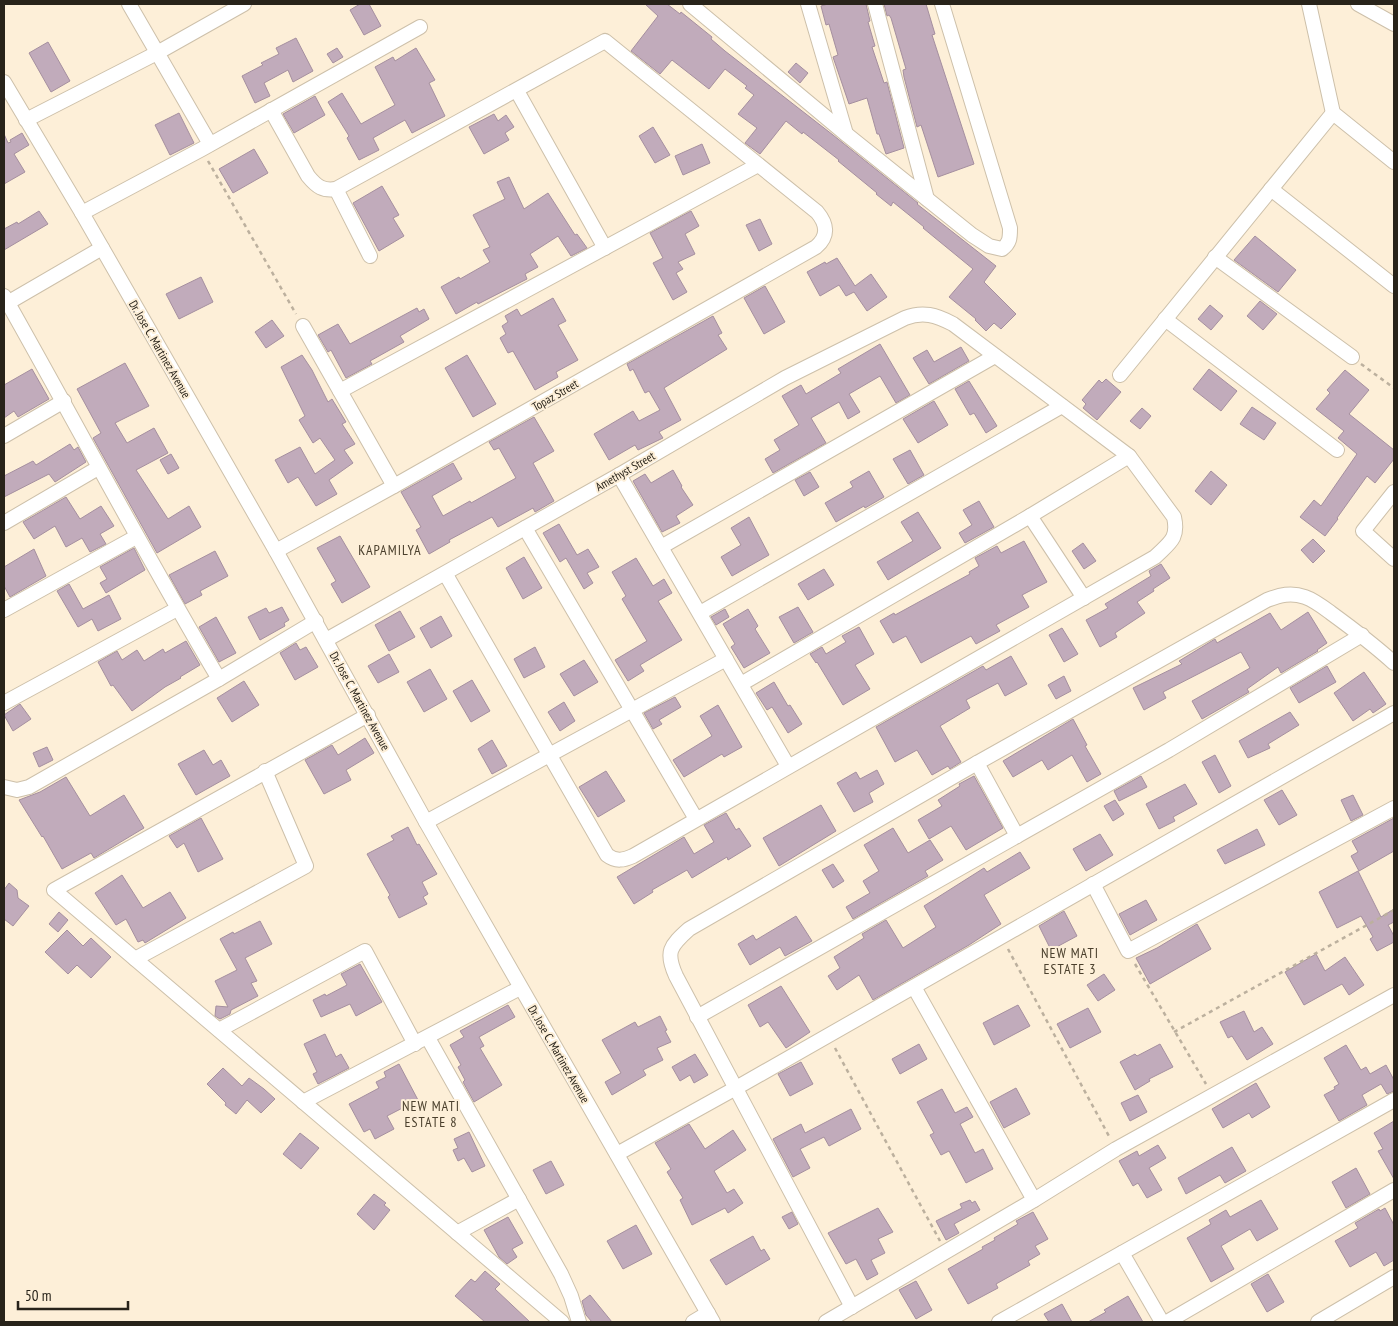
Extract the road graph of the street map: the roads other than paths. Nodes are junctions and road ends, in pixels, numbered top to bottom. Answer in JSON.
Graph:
{"nodes":[{"id":1,"x":129,"y":4,"type":"edge"},
{"id":2,"x":244,"y":4,"type":"edge"},
{"id":3,"x":690,"y":4,"type":"edge"},
{"id":4,"x":808,"y":4,"type":"edge"},
{"id":5,"x":875,"y":4,"type":"edge"},
{"id":6,"x":942,"y":4,"type":"edge"},
{"id":7,"x":1309,"y":4,"type":"edge"},
{"id":8,"x":1358,"y":4,"type":"edge"},
{"id":9,"x":1394,"y":24,"type":"edge"},
{"id":10,"x":420,"y":27,"type":"dead end"},
{"id":11,"x":158,"y":53,"type":"junction"},
{"id":12,"x":4,"y":82,"type":"edge"},
{"id":13,"x":517,"y":91,"type":"junction"},
{"id":14,"x":271,"y":110,"type":"junction"},
{"id":15,"x":1333,"y":113,"type":"junction"},
{"id":16,"x":26,"y":120,"type":"junction"},
{"id":17,"x":846,"y":134,"type":"junction"},
{"id":18,"x":206,"y":147,"type":"junction"},
{"id":19,"x":1394,"y":162,"type":"edge"},
{"id":20,"x":758,"y":166,"type":"junction"},
{"id":21,"x":336,"y":189,"type":"junction"},
{"id":22,"x":1271,"y":189,"type":"junction"},
{"id":23,"x":927,"y":199,"type":"junction"},
{"id":24,"x":82,"y":213,"type":"junction"},
{"id":25,"x":102,"y":248,"type":"junction"},
{"id":26,"x":605,"y":248,"type":"junction"},
{"id":27,"x":370,"y":256,"type":"dead end"},
{"id":28,"x":1215,"y":257,"type":"junction"},
{"id":29,"x":1394,"y":286,"type":"edge"},
{"id":30,"x":5,"y":301,"type":"edge"},
{"id":31,"x":1165,"y":319,"type":"junction"},
{"id":32,"x":303,"y":326,"type":"road end"},
{"id":33,"x":995,"y":356,"type":"junction"},
{"id":34,"x":1352,"y":358,"type":"road end"},
{"id":35,"x":1120,"y":375,"type":"dead end"},
{"id":36,"x":340,"y":392,"type":"junction"},
{"id":37,"x":64,"y":401,"type":"junction"},
{"id":38,"x":1062,"y":406,"type":"junction"},
{"id":39,"x":4,"y":436,"type":"edge"},
{"id":40,"x":1337,"y":450,"type":"dead end"},
{"id":41,"x":1129,"y":456,"type":"junction"},
{"id":42,"x":98,"y":468,"type":"junction"},
{"id":43,"x":619,"y":475,"type":"junction"},
{"id":44,"x":394,"y":486,"type":"junction"},
{"id":45,"x":1394,"y":492,"type":"edge"},
{"id":46,"x":1030,"y":516,"type":"junction"},
{"id":47,"x":4,"y":523,"type":"edge"},
{"id":48,"x":525,"y":528,"type":"junction"},
{"id":49,"x":136,"y":536,"type":"junction"},
{"id":50,"x":661,"y":547,"type":"junction"},
{"id":51,"x":276,"y":551,"type":"junction"},
{"id":52,"x":1394,"y":559,"type":"edge"},
{"id":53,"x":445,"y":573,"type":"junction"},
{"id":54,"x":1084,"y":598,"type":"junction"},
{"id":55,"x":177,"y":609,"type":"junction"},
{"id":56,"x":4,"y":610,"type":"edge"},
{"id":57,"x":700,"y":613,"type":"junction"},
{"id":58,"x":316,"y":621,"type":"junction"},
{"id":59,"x":1362,"y":635,"type":"junction"},
{"id":60,"x":326,"y":640,"type":"junction"},
{"id":61,"x":726,"y":659,"type":"junction"},
{"id":62,"x":1394,"y":663,"type":"edge"},
{"id":63,"x":219,"y":679,"type":"junction"},
{"id":64,"x":741,"y":684,"type":"junction"},
{"id":65,"x":4,"y":703,"type":"edge"},
{"id":66,"x":632,"y":711,"type":"junction"},
{"id":67,"x":1394,"y":713,"type":"edge"},
{"id":68,"x":368,"y":715,"type":"junction"},
{"id":69,"x":550,"y":756,"type":"junction"},
{"id":70,"x":977,"y":763,"type":"junction"},
{"id":71,"x":788,"y":766,"type":"junction"},
{"id":72,"x":265,"y":771,"type":"junction"},
{"id":73,"x":4,"y":787,"type":"edge"},
{"id":74,"x":1394,"y":808,"type":"edge"},
{"id":75,"x":696,"y":819,"type":"junction"},
{"id":76,"x":426,"y":822,"type":"junction"},
{"id":77,"x":1017,"y":836,"type":"junction"},
{"id":78,"x":1093,"y":884,"type":"junction"},
{"id":79,"x":135,"y":959,"type":"junction"},
{"id":80,"x":914,"y":987,"type":"junction"},
{"id":81,"x":520,"y":988,"type":"junction"},
{"id":82,"x":1394,"y":995,"type":"edge"},
{"id":83,"x":698,"y":1017,"type":"junction"},
{"id":84,"x":219,"y":1030,"type":"junction"},
{"id":85,"x":428,"y":1038,"type":"junction"},
{"id":86,"x":415,"y":1044,"type":"junction"},
{"id":87,"x":736,"y":1088,"type":"junction"},
{"id":88,"x":1394,"y":1100,"type":"edge"},
{"id":89,"x":304,"y":1102,"type":"junction"},
{"id":90,"x":617,"y":1154,"type":"junction"},
{"id":91,"x":1394,"y":1190,"type":"edge"},
{"id":92,"x":519,"y":1199,"type":"junction"},
{"id":93,"x":1034,"y":1200,"type":"junction"},
{"id":94,"x":458,"y":1233,"type":"junction"},
{"id":95,"x":1122,"y":1253,"type":"junction"},
{"id":96,"x":1394,"y":1278,"type":"edge"},
{"id":97,"x":852,"y":1307,"type":"junction"},
{"id":98,"x":711,"y":1318,"type":"edge"},
{"id":99,"x":562,"y":1322,"type":"edge"},
{"id":100,"x":579,"y":1322,"type":"edge"},
{"id":101,"x":693,"y":1322,"type":"edge"},
{"id":102,"x":826,"y":1322,"type":"edge"},
{"id":103,"x":999,"y":1322,"type":"edge"},
{"id":104,"x":1162,"y":1322,"type":"edge"},
{"id":105,"x":1167,"y":1322,"type":"edge"},
{"id":106,"x":1318,"y":1322,"type":"edge"}],
"edges":[{"from":1,"to":11,"type":"street"},
{"from":2,"to":11,"type":"street"},
{"from":3,"to":17,"type":"street"},
{"from":4,"to":17,"type":"street"},
{"from":5,"to":23,"type":"street"},
{"from":6,"to":23,"type":"street"},
{"from":7,"to":15,"type":"street"},
{"from":8,"to":9,"type":"street"},
{"from":10,"to":14,"type":"street"},
{"from":11,"to":16,"type":"street"},
{"from":11,"to":18,"type":"street"},
{"from":12,"to":16,"type":"street","name":"Dr. Jose C. Martinez Avenue"},
{"from":13,"to":20,"type":"street"},
{"from":13,"to":21,"type":"street"},
{"from":13,"to":26,"type":"street"},
{"from":14,"to":18,"type":"street"},
{"from":14,"to":21,"type":"street"},
{"from":15,"to":19,"type":"street"},
{"from":15,"to":22,"type":"street"},
{"from":16,"to":24,"type":"street","name":"Dr. Jose C. Martinez Avenue"},
{"from":17,"to":23,"type":"street"},
{"from":18,"to":24,"type":"street"},
{"from":20,"to":26,"type":"street"},
{"from":20,"to":44,"type":"street","name":"Topaz Street"},
{"from":21,"to":27,"type":"street"},
{"from":22,"to":28,"type":"street"},
{"from":22,"to":29,"type":"street"},
{"from":24,"to":25,"type":"street","name":"Dr. Jose C. Martinez Avenue"},
{"from":25,"to":30,"type":"street"},
{"from":25,"to":51,"type":"street","name":"Dr. Jose C. Martinez Avenue"},
{"from":26,"to":36,"type":"street"},
{"from":28,"to":31,"type":"street"},
{"from":28,"to":34,"type":"street"},
{"from":30,"to":37,"type":"street"},
{"from":31,"to":35,"type":"street"},
{"from":31,"to":40,"type":"street"},
{"from":32,"to":36,"type":"street"},
{"from":33,"to":38,"type":"street"},
{"from":33,"to":43,"type":"street","name":"Amethyst Street"},
{"from":33,"to":50,"type":"street"},
{"from":36,"to":44,"type":"street"},
{"from":37,"to":39,"type":"street"},
{"from":37,"to":42,"type":"street"},
{"from":38,"to":41,"type":"street"},
{"from":38,"to":57,"type":"street"},
{"from":41,"to":46,"type":"street"},
{"from":41,"to":54,"type":"street"},
{"from":42,"to":47,"type":"street"},
{"from":42,"to":49,"type":"street"},
{"from":43,"to":48,"type":"street","name":"Amethyst Street"},
{"from":43,"to":50,"type":"street"},
{"from":44,"to":51,"type":"street","name":"Topaz Street"},
{"from":45,"to":52,"type":"street"},
{"from":46,"to":54,"type":"street"},
{"from":46,"to":64,"type":"street"},
{"from":48,"to":53,"type":"street","name":"Amethyst Street"},
{"from":48,"to":66,"type":"street"},
{"from":49,"to":55,"type":"street"},
{"from":49,"to":56,"type":"street"},
{"from":50,"to":57,"type":"street"},
{"from":51,"to":58,"type":"street","name":"Dr. Jose C. Martinez Avenue"},
{"from":53,"to":60,"type":"street","name":"Amethyst Street"},
{"from":53,"to":69,"type":"street"},
{"from":54,"to":71,"type":"street"},
{"from":55,"to":63,"type":"street"},
{"from":55,"to":65,"type":"street"},
{"from":57,"to":61,"type":"street"},
{"from":58,"to":60,"type":"street","name":"Dr. Jose C. Martinez Avenue"},
{"from":58,"to":63,"type":"street"},
{"from":59,"to":62,"type":"street"},
{"from":59,"to":70,"type":"street"},
{"from":59,"to":77,"type":"street"},
{"from":60,"to":68,"type":"street","name":"Dr. Jose C. Martinez Avenue"},
{"from":61,"to":64,"type":"street"},
{"from":61,"to":66,"type":"street"},
{"from":63,"to":73,"type":"street"},
{"from":64,"to":71,"type":"street"},
{"from":66,"to":69,"type":"street"},
{"from":66,"to":75,"type":"street"},
{"from":67,"to":78,"type":"street"},
{"from":68,"to":72,"type":"street"},
{"from":68,"to":76,"type":"street","name":"Dr. Jose C. Martinez Avenue"},
{"from":69,"to":75,"type":"street"},
{"from":69,"to":76,"type":"street"},
{"from":70,"to":77,"type":"street"},
{"from":70,"to":83,"type":"street"},
{"from":71,"to":75,"type":"street"},
{"from":72,"to":79,"type":"street"},
{"from":72,"to":79,"type":"street"},
{"from":74,"to":78,"type":"street"},
{"from":76,"to":81,"type":"street","name":"Dr. Jose C. Martinez Avenue"},
{"from":77,"to":83,"type":"street"},
{"from":78,"to":80,"type":"street"},
{"from":79,"to":84,"type":"street"},
{"from":80,"to":87,"type":"street"},
{"from":80,"to":93,"type":"street"},
{"from":81,"to":85,"type":"street"},
{"from":81,"to":90,"type":"street","name":"Dr. Jose C. Martinez Avenue"},
{"from":82,"to":93,"type":"street"},
{"from":83,"to":87,"type":"street"},
{"from":84,"to":86,"type":"street"},
{"from":84,"to":89,"type":"street"},
{"from":85,"to":86,"type":"street"},
{"from":85,"to":92,"type":"street"},
{"from":86,"to":89,"type":"street"},
{"from":87,"to":90,"type":"street"},
{"from":87,"to":97,"type":"street"},
{"from":88,"to":95,"type":"street"},
{"from":89,"to":94,"type":"street"},
{"from":90,"to":98,"type":"street","name":"Dr. Jose C. Martinez Avenue"},
{"from":91,"to":105,"type":"street"},
{"from":92,"to":94,"type":"street"},
{"from":92,"to":100,"type":"street"},
{"from":93,"to":97,"type":"street"},
{"from":94,"to":99,"type":"street"},
{"from":95,"to":103,"type":"street"},
{"from":95,"to":104,"type":"street"},
{"from":96,"to":106,"type":"street"},
{"from":97,"to":102,"type":"street"},
{"from":98,"to":101,"type":"street"}]}
